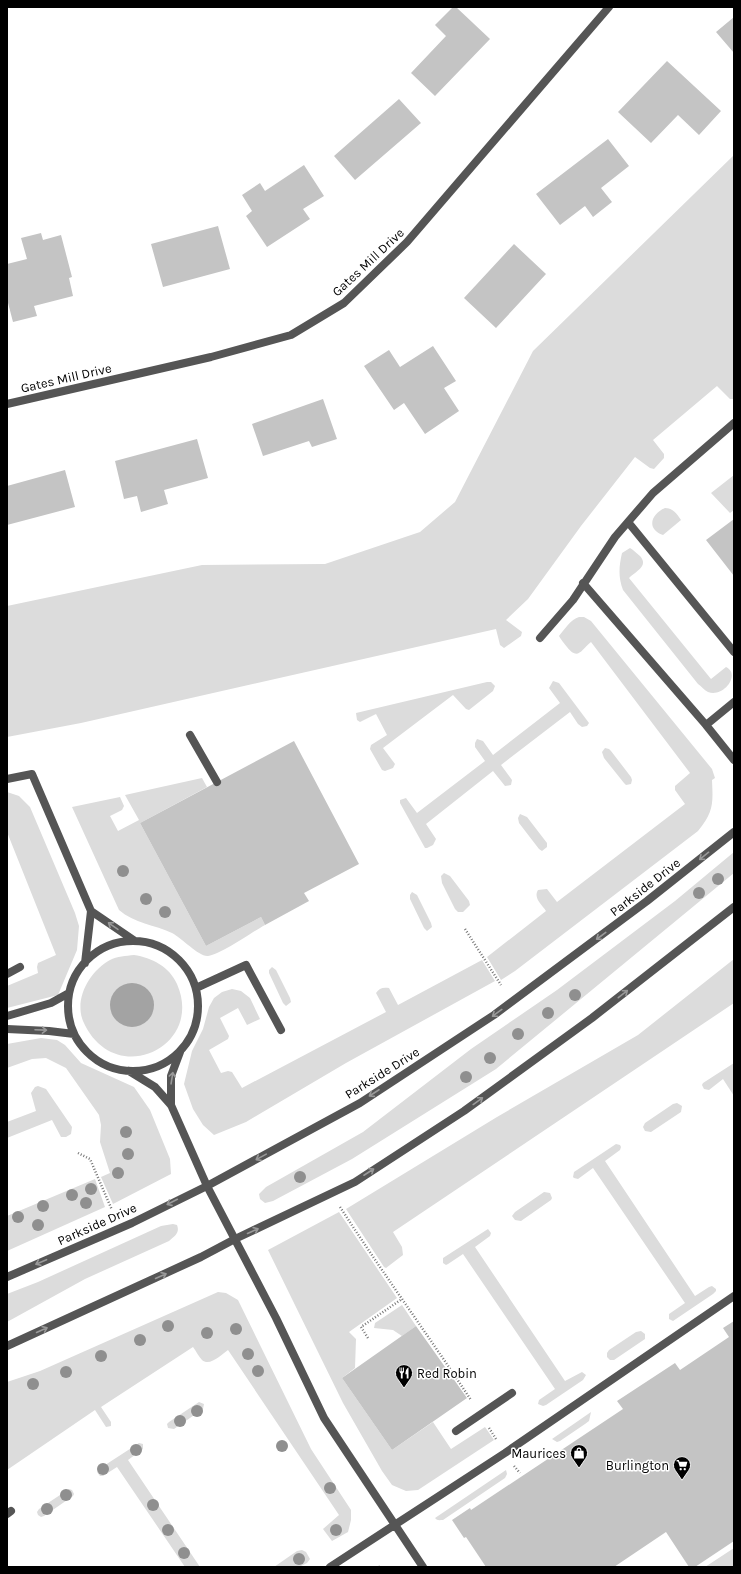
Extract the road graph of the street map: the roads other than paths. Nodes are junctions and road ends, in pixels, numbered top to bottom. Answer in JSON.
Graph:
{"nodes":[{"id":1,"x":609,"y":7,"type":"edge"},
{"id":2,"x":7,"y":404,"type":"edge"},
{"id":3,"x":734,"y":423,"type":"edge"},
{"id":4,"x":628,"y":522,"type":"junction"},
{"id":5,"x":583,"y":584,"type":"junction"},
{"id":6,"x":540,"y":638,"type":"dead end"},
{"id":7,"x":734,"y":652,"type":"edge"},
{"id":8,"x":734,"y":702,"type":"edge"},
{"id":9,"x":706,"y":725,"type":"junction"},
{"id":10,"x":190,"y":735,"type":"dead end"},
{"id":11,"x":734,"y":760,"type":"edge"},
{"id":12,"x":7,"y":779,"type":"edge"},
{"id":13,"x":216,"y":782,"type":"dead end"},
{"id":14,"x":734,"y":832,"type":"edge"},
{"id":15,"x":734,"y":907,"type":"edge"},
{"id":16,"x":91,"y":911,"type":"junction"},
{"id":17,"x":136,"y":941,"type":"junction"},
{"id":18,"x":85,"y":963,"type":"junction"},
{"id":19,"x":20,"y":968,"type":"dead end"},
{"id":20,"x":7,"y":974,"type":"edge"},
{"id":21,"x":196,"y":988,"type":"junction"},
{"id":22,"x":69,"y":993,"type":"junction"},
{"id":23,"x":7,"y":1016,"type":"edge"},
{"id":24,"x":7,"y":1029,"type":"edge"},
{"id":25,"x":281,"y":1030,"type":"dead end"},
{"id":26,"x":74,"y":1034,"type":"junction"},
{"id":27,"x":180,"y":1052,"type":"junction"},
{"id":28,"x":129,"y":1071,"type":"junction"},
{"id":29,"x":171,"y":1105,"type":"junction"},
{"id":30,"x":207,"y":1186,"type":"junction"},
{"id":31,"x":235,"y":1239,"type":"junction"},
{"id":32,"x":7,"y":1277,"type":"edge"},
{"id":33,"x":734,"y":1296,"type":"edge"},
{"id":34,"x":7,"y":1346,"type":"edge"},
{"id":35,"x":512,"y":1393,"type":"dead end"},
{"id":36,"x":456,"y":1431,"type":"dead end"},
{"id":37,"x":395,"y":1523,"type":"junction"},
{"id":38,"x":330,"y":1567,"type":"edge"},
{"id":39,"x":423,"y":1567,"type":"edge"}],
"edges":[{"from":1,"to":2,"type":"street","name":"Gates Mill Drive"},
{"from":3,"to":4,"type":"street"},
{"from":4,"to":5,"type":"street"},
{"from":4,"to":7,"type":"street"},
{"from":5,"to":6,"type":"street"},
{"from":5,"to":9,"type":"street"},
{"from":8,"to":9,"type":"street"},
{"from":9,"to":11,"type":"street"},
{"from":10,"to":13,"type":"street"},
{"from":12,"to":16,"type":"street"},
{"from":14,"to":30,"type":"street","name":"Parkside Drive","one_way":true},
{"from":31,"to":15,"type":"street","one_way":true},
{"from":17,"to":16,"type":"street","one_way":true},
{"from":16,"to":18,"type":"street"},
{"from":17,"to":18,"type":"street"},
{"from":17,"to":21,"type":"street"},
{"from":18,"to":22,"type":"street"},
{"from":19,"to":20,"type":"street"},
{"from":21,"to":25,"type":"street"},
{"from":21,"to":27,"type":"street"},
{"from":22,"to":23,"type":"street"},
{"from":22,"to":26,"type":"street"},
{"from":24,"to":26,"type":"street","one_way":true},
{"from":26,"to":28,"type":"street"},
{"from":27,"to":28,"type":"street"},
{"from":29,"to":27,"type":"street","one_way":true},
{"from":28,"to":29,"type":"street"},
{"from":29,"to":30,"type":"street"},
{"from":30,"to":31,"type":"street"},
{"from":30,"to":32,"type":"street","name":"Parkside Drive","one_way":true},
{"from":34,"to":31,"type":"street","one_way":true},
{"from":31,"to":37,"type":"street"},
{"from":33,"to":37,"type":"street"},
{"from":35,"to":36,"type":"street"},
{"from":37,"to":38,"type":"street"},
{"from":37,"to":39,"type":"street"}]}
